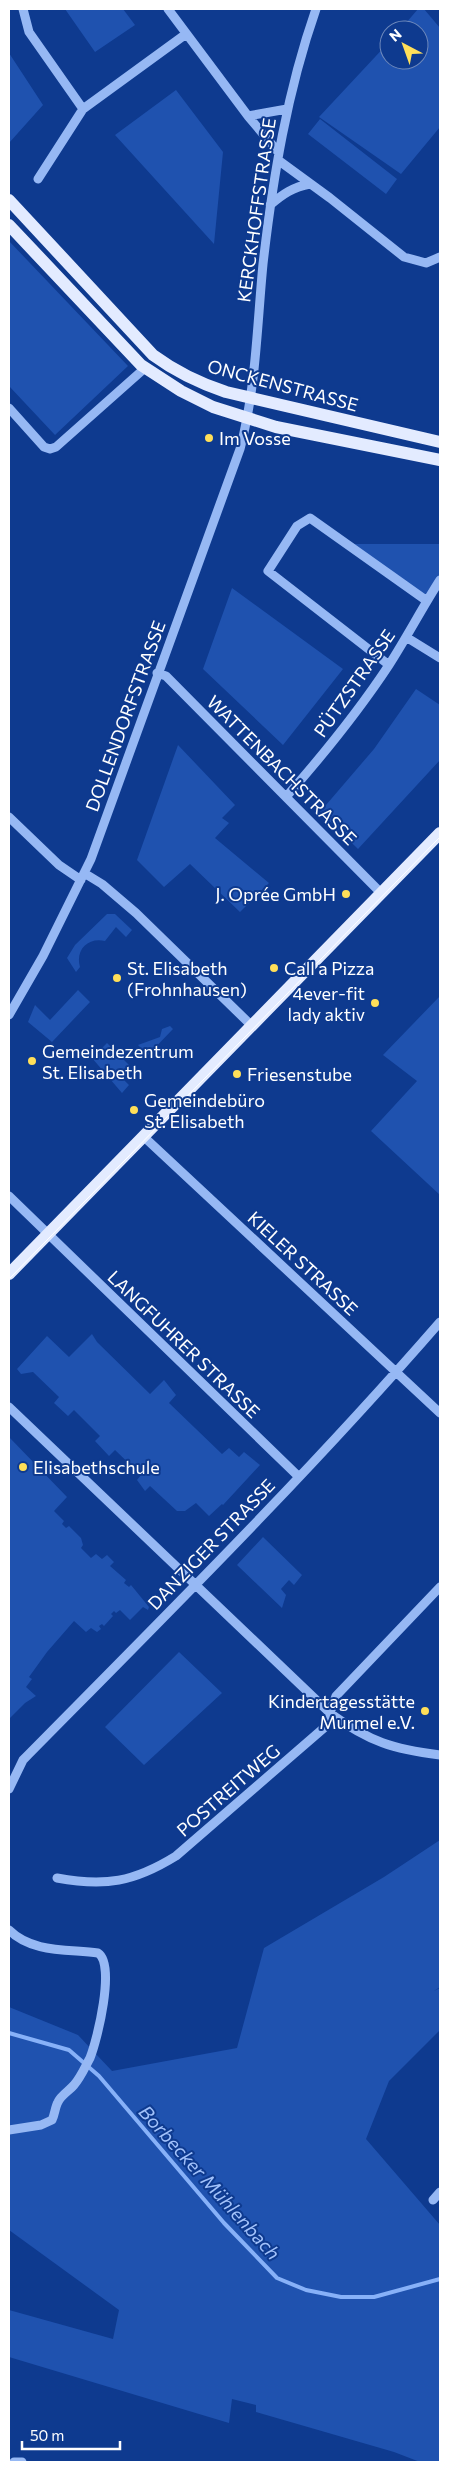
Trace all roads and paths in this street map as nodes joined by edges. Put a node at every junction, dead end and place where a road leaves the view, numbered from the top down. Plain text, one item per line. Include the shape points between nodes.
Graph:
1 (23, 9) edge
2 (168, 9) edge
3 (316, 9) edge
4 (186, 34) junction
5 (84, 109) junction
6 (287, 109) junction
7 (248, 116) junction
8 (278, 156) junction
9 (38, 180) dead end
10 (310, 184) junction
11 (9, 200) edge
12 (270, 206) junction
13 (9, 225) edge
14 (440, 257) edge
15 (145, 368) junction
16 (250, 398) junction
17 (9, 408) edge
18 (246, 418) junction
19 (440, 442) edge
20 (440, 460) edge
21 (440, 580) edge
22 (427, 601) junction
23 (406, 637) junction
24 (440, 658) edge
25 (389, 665) junction
26 (157, 672) junction
27 (286, 798) junction
28 (9, 817) edge
29 (440, 833) edge
30 (82, 877) junction
31 (381, 893) junction
32 (9, 1015) edge
33 (251, 1025) junction
34 (143, 1136) junction
35 (9, 1196) edge
36 (47, 1235) junction
37 (9, 1274) edge
38 (440, 1322) edge
39 (396, 1372) junction
40 (9, 1407) edge
41 (440, 1413) edge
42 (298, 1476) junction
43 (197, 1584) junction
44 (440, 1587) edge
45 (331, 1714) junction
46 (440, 1755) edge
47 (9, 1789) edge
48 (57, 1878) dead end
49 (9, 1930) edge
50 (9, 2130) edge
51 (440, 2192) edge
52 (432, 2200) dead end
53 (14, 2462) edge
54 (22, 2462) edge

1 - 5 street via 29,32
2 - 4 street
3 - 6 street, KERCKHOFFSTRASSE via 298,61
4 - 5 street
4 - 7 street
5 - 9 street
6 - 7 street
6 - 8 street, KERCKHOFFSTRASSE
7 - 8 street
8 - 10 street
8 - 12 street, KERCKHOFFSTRASSE
10 - 12 street via 284,193
10 - 14 street via 404,257 426,262
11 - 16 main road, ONCKENSTRASSE via 153,354 189,378
12 - 16 street, KERCKHOFFSTRASSE
13 - 15 main road, ONCKENSTRASSE
15 - 17 street via 50,449 44,447
15 - 18 main road, ONCKENSTRASSE via 197,400
16 - 18 street, KERCKHOFFSTRASSE
16 - 19 main road, ONCKENSTRASSE
18 - 20 main road, ONCKENSTRASSE
18 - 26 street, DOLLENDORFSTRASSE via 228,485
21 - 22 street, PÜTZSTRASSE
22 - 23 street, PÜTZSTRASSE
22 - 25 street via 310,518 297,526 268,571
23 - 24 street
23 - 25 street, PÜTZSTRASSE
25 - 27 street, PÜTZSTRASSE via 327,751
26 - 27 street, WATTENBACHSTRASSE via 166,676
26 - 30 street, DOLLENDORFSTRASSE
27 - 31 street, WATTENBACHSTRASSE
28 - 30 street via 59,865
29 - 31 main road
30 - 32 street, DOLLENDORFSTRASSE
30 - 33 street via 102,884 136,913
31 - 33 main road
33 - 34 main road
34 - 36 main road
34 - 39 street, KIELER STRASSE
35 - 36 street, LANGFUHRER STRASSE
36 - 37 main road
36 - 42 street, LANGFUHRER STRASSE
38 - 39 street, DANZIGER STRASSE
39 - 41 street, KIELER STRASSE
39 - 42 street, DANZIGER STRASSE
40 - 43 street
42 - 43 street, DANZIGER STRASSE
43 - 45 street
43 - 47 street, DANZIGER STRASSE via 23,1760
44 - 45 street, POSTREITWEG via 336,1696
45 - 46 street via 351,1729 377,1741 401,1750
45 - 48 street, POSTREITWEG via 325,1727 176,1856 151,1872 98,1883
49 - 50 street via 40,1946 98,1953 106,1966 105,1993 91,2055 83,2071 58,2102 52,2120
51 - 52 street
53 - 54 street

